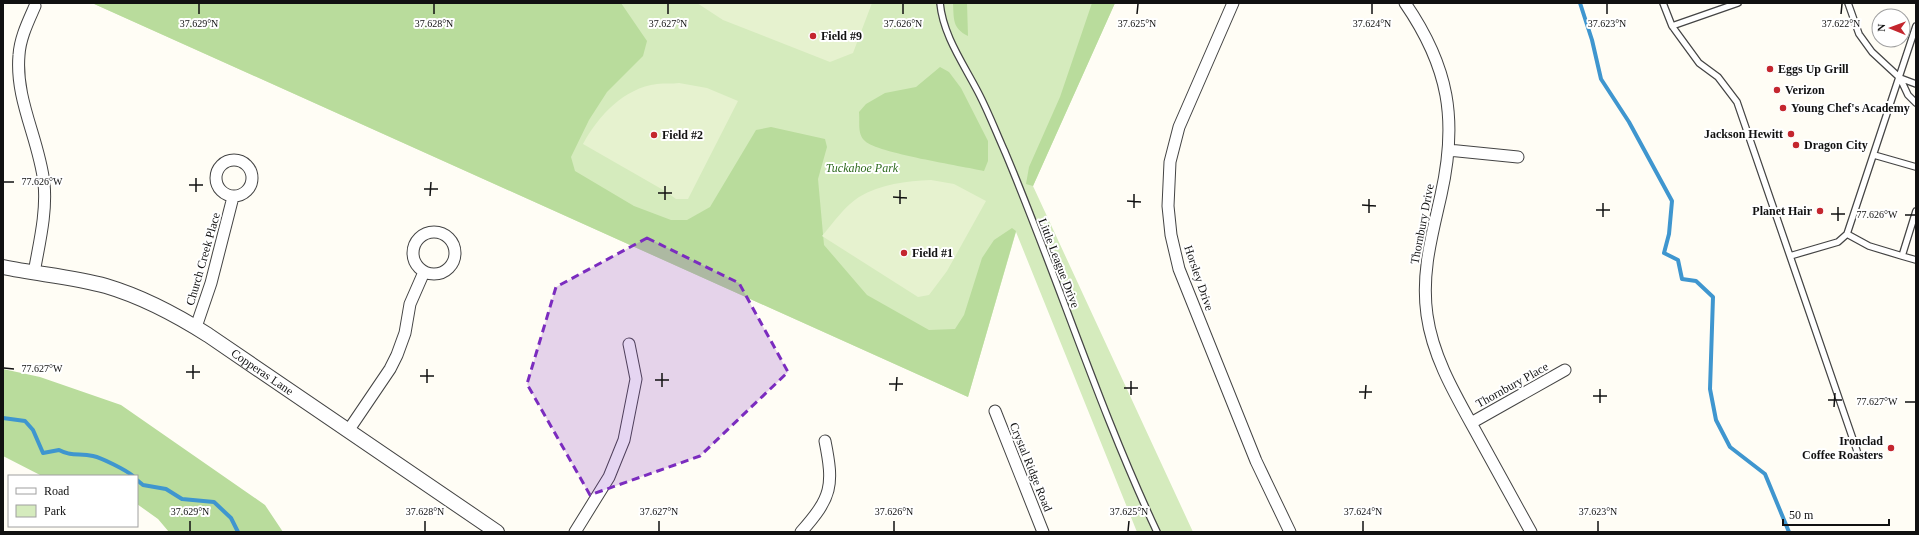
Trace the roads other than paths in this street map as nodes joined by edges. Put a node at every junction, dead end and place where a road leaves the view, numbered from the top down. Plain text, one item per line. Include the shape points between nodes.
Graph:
1 (940, 3) edge
2 (1233, 3) edge
3 (1405, 3) edge
4 (1663, 3) edge
5 (1738, 3) edge
6 (1848, 3) edge
7 (35, 6) dead end
8 (1672, 26) junction
9 (1916, 26) edge
10 (1900, 78) junction
11 (1916, 84) edge
12 (1916, 103) edge
13 (1448, 150) junction
14 (1874, 155) junction
15 (1518, 157) dead end
16 (1916, 167) edge
17 (233, 197) dead end
18 (1916, 211) edge
19 (1847, 234) junction
20 (1790, 256) junction
21 (1902, 256) junction
22 (1916, 260) edge
23 (3, 267) edge
24 (424, 272) dead end
25 (34, 273) junction
26 (196, 327) junction
27 (629, 344) dead end
28 (1565, 370) dead end
29 (995, 411) dead end
30 (1471, 423) junction
31 (348, 431) junction
32 (825, 441) dead end
33 (1857, 452) dead end
34 (497, 532) edge
35 (575, 532) edge
36 (801, 532) edge
37 (1043, 532) edge
38 (1157, 532) edge
39 (1290, 532) edge
40 (1532, 532) edge

1 - 38 lane, Little League Drive via 947,32 1005,152 1089,374
2 - 39 street, Horsley Drive via 1177,133 1170,162 1168,213 1180,269 1256,461
3 - 13 street, Thornbury Drive via 1432,48 1443,79 1450,132
4 - 8 lane
5 - 8 lane
6 - 10 lane via 1859,34 1872,52
7 - 25 street via 23,36 18,73 23,103 40,159 44,183 44,213
8 - 20 lane via 1699,63 1718,77 1737,102
9 - 10 lane
10 - 11 lane
10 - 12 lane via 1908,95
10 - 14 lane
13 - 15 street
13 - 30 street, Thornbury Drive via 1427,257 1427,315 1433,343 1444,373
14 - 16 lane
14 - 19 lane
17 - 26 street, Church Creek Place via 213,276
18 - 21 lane
19 - 20 lane via 1838,242
19 - 21 lane via 1869,246
20 - 33 lane
21 - 22 lane
23 - 25 street, Copperas Lane
24 - 31 street via 410,304 405,333 390,369
25 - 26 street, Copperas Lane via 104,286 139,297
26 - 31 street, Copperas Lane
27 - 35 street via 636,379 624,440 609,477
28 - 30 street, Thornbury Place
29 - 37 street, Crystal Ridge Road
30 - 40 street, Thornbury Drive
31 - 34 street, Copperas Lane
32 - 36 street via 831,470 830,483 825,500

